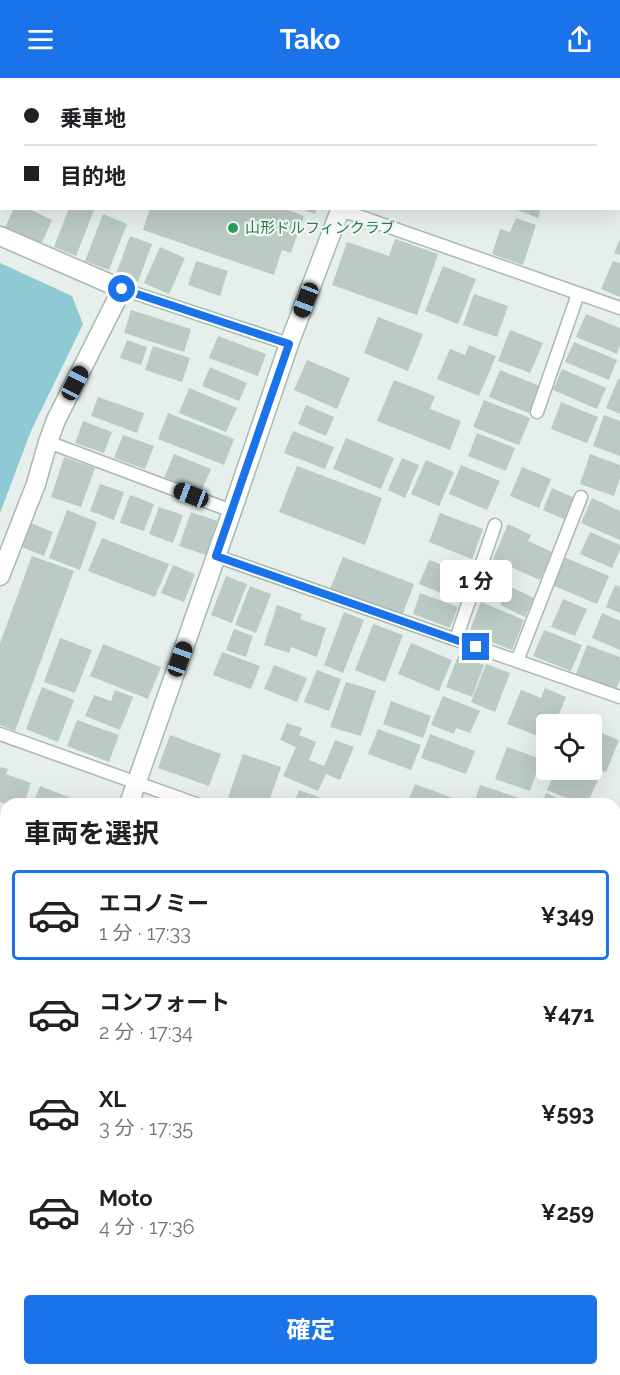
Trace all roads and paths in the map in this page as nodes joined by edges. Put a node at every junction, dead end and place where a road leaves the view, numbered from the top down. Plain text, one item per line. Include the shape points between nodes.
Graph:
1 (341, 210) edge
2 (344, 210) edge
3 (0, 236) edge
4 (122, 289) junction
5 (578, 294) junction
6 (620, 308) edge
7 (289, 344) junction
8 (537, 412) dead end
9 (48, 442) junction
10 (581, 496) dead end
11 (232, 511) junction
12 (495, 525) dead end
13 (216, 556) junction
14 (0, 576) edge
15 (456, 639) junction
16 (517, 661) junction
17 (620, 698) edge
18 (0, 734) edge
19 (136, 782) junction
20 (131, 798) edge
21 (180, 798) edge

1 - 7 street
2 - 5 lane
3 - 4 street
4 - 7 lane
4 - 9 street
5 - 6 lane
5 - 8 lane
7 - 11 street
9 - 11 lane
9 - 14 street
10 - 16 lane
11 - 13 street
12 - 15 lane
13 - 15 lane
13 - 19 street
15 - 16 lane
16 - 17 lane
18 - 19 lane
19 - 20 street
19 - 21 lane

